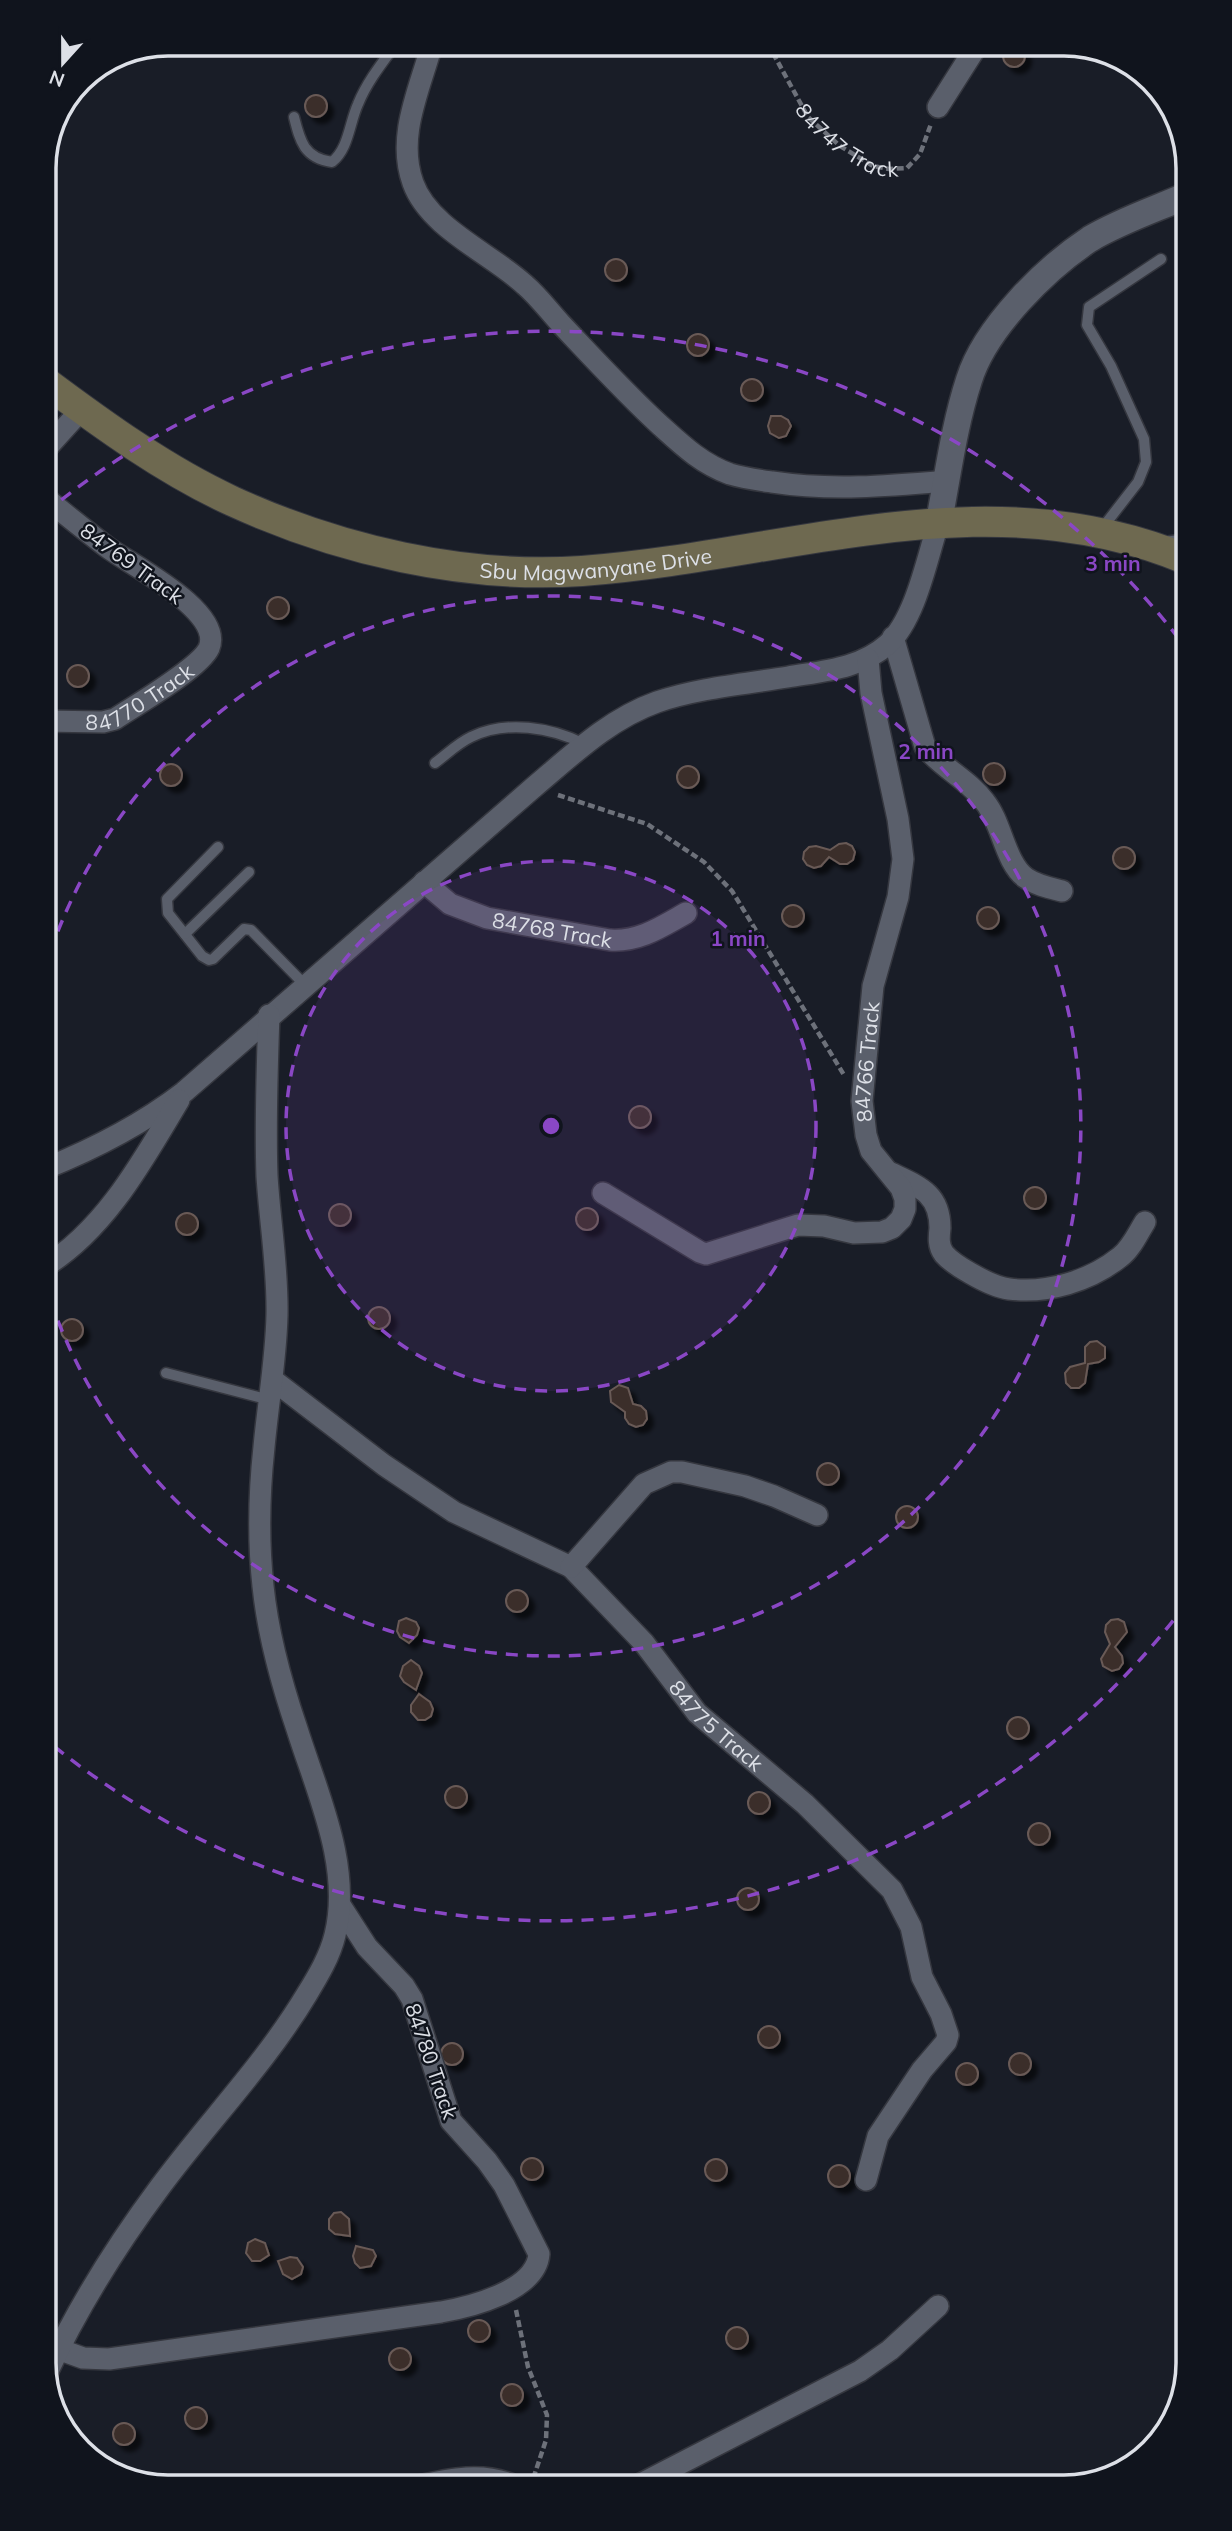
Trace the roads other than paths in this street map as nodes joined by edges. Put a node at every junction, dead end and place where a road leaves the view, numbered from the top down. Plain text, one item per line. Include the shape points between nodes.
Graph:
1 (387, 56) edge
2 (428, 56) edge
3 (970, 56) edge
4 (938, 107) road end
5 (294, 117) dead end
6 (1176, 200) edge
7 (1161, 259) dead end
8 (56, 390) edge
9 (82, 409) junction
10 (56, 438) edge
11 (946, 481) junction
12 (56, 507) edge
13 (939, 522) junction
14 (1098, 534) junction
15 (1176, 541) edge
16 (1144, 545) junction
17 (1176, 556) edge
18 (211, 636) joint
19 (893, 637) junction
20 (868, 659) junction
21 (56, 721) edge
22 (584, 744) junction
23 (435, 763) dead end
24 (218, 847) dead end
25 (249, 872) dead end
26 (424, 882) junction
27 (1062, 891) dead end
28 (686, 913) dead end
29 (185, 934) junction
30 (305, 985) junction
31 (269, 1015) junction
32 (184, 1092) junction
33 (56, 1164) edge
34 (884, 1169) junction
35 (603, 1193) dead end
36 (1145, 1222) dead end
37 (56, 1258) edge
38 (166, 1373) dead end
39 (271, 1390) junction
40 (817, 1515) dead end
41 (572, 1567) junction
42 (340, 1905) junction
43 (866, 2180) dead end
44 (938, 2306) dead end
45 (58, 2349) junction
46 (56, 2353) edge
47 (658, 2475) edge

1 - 5 lane via 358,103 341,155 332,162 317,160 305,148
2 - 11 street via 409,122 406,153 413,185 430,210 455,233 527,286 636,404 689,452 733,475 811,488
3 - 4 street
6 - 11 street via 1092,238 1024,295 991,336 970,377
7 - 14 lane via 1088,307 1087,325 1144,439 1146,461 1138,482
8 - 9 main road, Sbu Magwanyane Drive
9 - 10 street
9 - 13 main road, Sbu Magwanyane Drive via 155,459 293,527 380,552 490,571 580,571 652,564
11 - 13 street
12 - 18 street, 84769 Track via 188,604 208,625
13 - 14 main road, Sbu Magwanyane Drive via 1007,521
13 - 19 street via 914,600
14 - 16 main road, Sbu Magwanyane Drive
15 - 16 lane
16 - 17 main road, Sbu Magwanyane Drive
18 - 21 street, 84770 Track via 202,657 115,719
19 - 20 street
19 - 27 street via 925,747 986,802 1018,870 1033,882
20 - 22 street via 658,702 622,718
20 - 34 street, 84766 Track via 903,859 898,897 873,986 862,1101 871,1151
22 - 23 lane via 553,731 500,729 461,742
22 - 26 street
24 - 29 lane via 167,899 168,913
25 - 29 lane
26 - 28 street, 84768 Track via 450,904 487,918 610,940 643,936
26 - 30 street
29 - 30 lane via 209,960 244,929 251,930
30 - 31 street
31 - 32 street
31 - 39 street via 267,1181 278,1283
32 - 33 street via 110,1140
32 - 37 street via 131,1178 77,1244
34 - 35 street, 84766 Track via 905,1199 901,1219 892,1228 869,1234 798,1225 712,1253 700,1252
34 - 36 street via 932,1197 945,1255 987,1283 1008,1289 1047,1289 1090,1276 1123,1256
38 - 39 lane
39 - 41 street, 84775 Track via 454,1512
39 - 42 street via 260,1495 263,1588 271,1646 337,1860
40 - 41 street via 745,1486 671,1472 639,1489
41 - 43 street, 84775 Track via 644,1643 697,1713 841,1838 892,1890 903,1908 922,1977 948,2035 878,2136
42 - 45 street via 327,1958 296,2011 161,2185 79,2308
42 - 45 street, 84780 Track via 368,1947 404,1986 446,2112 504,2185 536,2249 539,2258 534,2270 488,2301 467,2307 109,2359 83,2358
44 - 47 street via 860,2371
45 - 46 street

